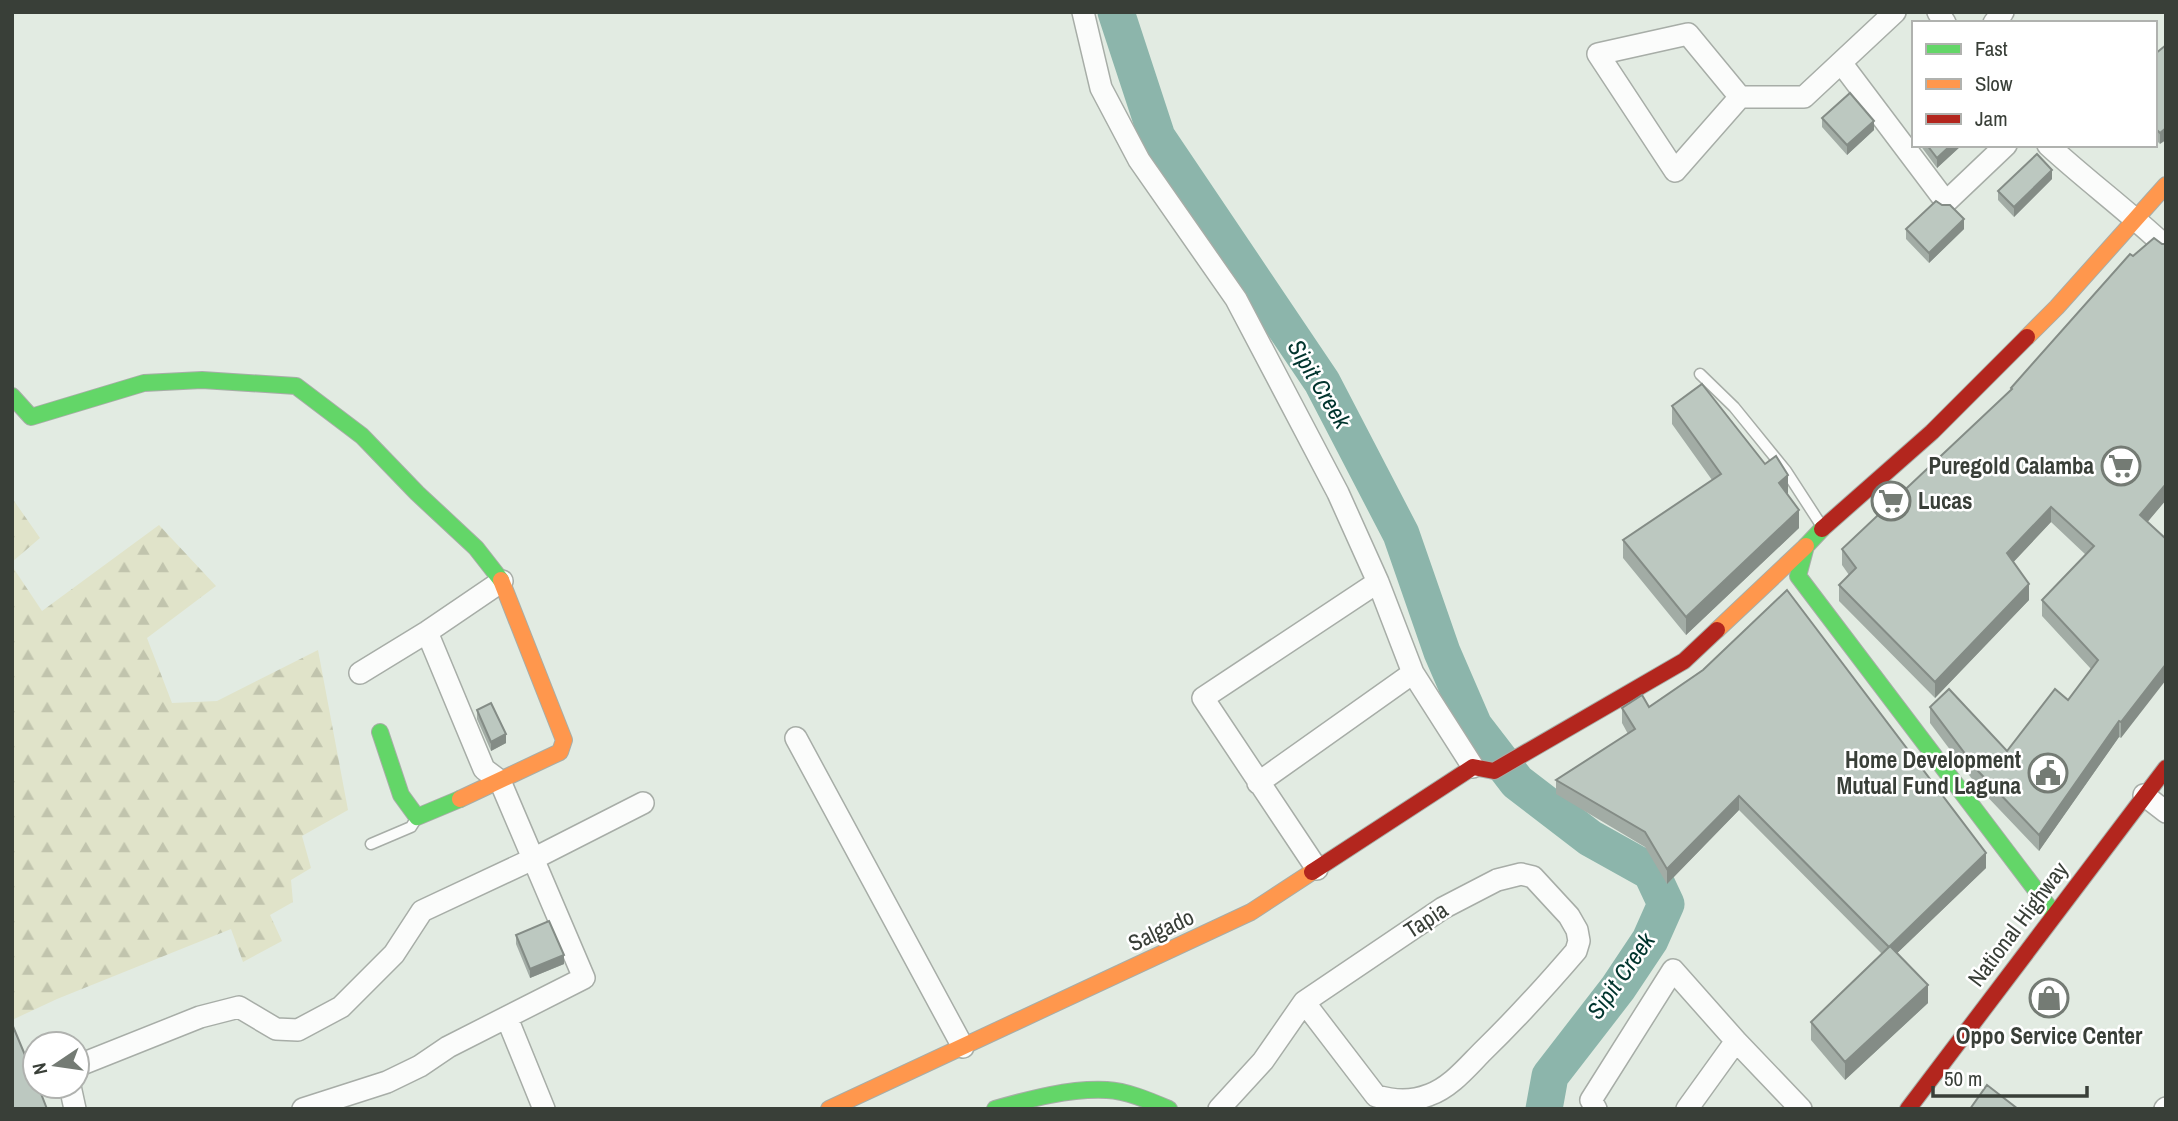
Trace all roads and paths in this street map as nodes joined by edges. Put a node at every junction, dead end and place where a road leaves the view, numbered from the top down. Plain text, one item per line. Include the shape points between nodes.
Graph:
1 (1083, 12) edge
2 (1895, 12) edge
3 (1842, 64) junction
4 (1740, 97) junction
5 (2004, 147) edge
6 (2050, 147) edge
7 (2166, 185) edge
8 (2135, 217) junction
9 (2166, 247) edge
10 (1700, 374) dead end
11 (12, 397) edge
12 (1823, 528) junction
13 (1806, 547) junction
14 (502, 581) junction
15 (1378, 582) junction
16 (427, 632) junction
17 (360, 673) dead end
18 (1413, 673) junction
19 (380, 732) dead end
20 (796, 738) dead end
21 (2166, 768) edge
22 (1484, 769) junction
23 (500, 781) junction
24 (1258, 783) junction
25 (2144, 795) junction
26 (643, 803) dead end
27 (2166, 812) edge
28 (417, 817) junction
29 (371, 844) dead end
30 (533, 859) junction
31 (1317, 869) junction
32 (2054, 914) junction
33 (1304, 1002) junction
34 (507, 1018) junction
35 (1736, 1041) junction
36 (963, 1047) junction
37 (91, 1060) edge
38 (1109, 1099) edge
39 (303, 1109) edge
40 (544, 1109) edge
41 (829, 1109) edge
42 (995, 1109) edge
43 (1169, 1109) edge
44 (1219, 1109) edge
45 (1595, 1109) edge
46 (1687, 1109) edge
47 (1801, 1109) edge
48 (1908, 1109) edge

1 - 15 street via 1101,88 1139,160 1236,299 1338,493
2 - 3 street
3 - 4 street via 1804,97
3 - 5 street via 1946,202
4 - 4 street via 1688,34 1598,54 1675,171
6 - 8 street
7 - 8 street, Salgado
8 - 9 street
8 - 12 street, Salgado via 2057,307 1932,432
10 - 12 lane via 1734,407 1786,471
11 - 14 street via 31,417 144,383 202,380 296,386 362,436 476,548
12 - 13 street, Salgado
13 - 22 street, Salgado via 1684,661 1520,756
13 - 32 street via 1798,576
14 - 16 street
14 - 23 street via 564,740 560,752
15 - 18 street
15 - 24 street via 1203,698
16 - 17 street
16 - 23 street via 484,769
18 - 22 street
18 - 24 street
19 - 28 street via 401,795
20 - 36 street
21 - 25 street, National Highway
22 - 31 street, Salgado
23 - 28 street
23 - 30 street
24 - 31 street
25 - 27 street
25 - 32 street, National Highway
26 - 30 street
28 - 29 lane via 411,827
30 - 34 street via 584,978
30 - 37 street via 422,911 394,954 341,1007 298,1030 276,1029 239,1007 200,1017
31 - 36 street, Salgado via 1251,912
32 - 48 street, National Highway
33 - 33 street, Tapia via 1443,908 1497,880 1521,874 1533,877 1577,930 1576,951 1527,1007 1451,1083 1410,1101 1376,1097
33 - 44 street, Tapia via 1263,1061
34 - 39 street via 387,1082
34 - 40 street
35 - 45 street via 1673,970 1591,1100
35 - 46 street
35 - 47 street
36 - 41 street, Salgado
38 - 42 street via 1039,1096
38 - 43 street via 1150,1101

